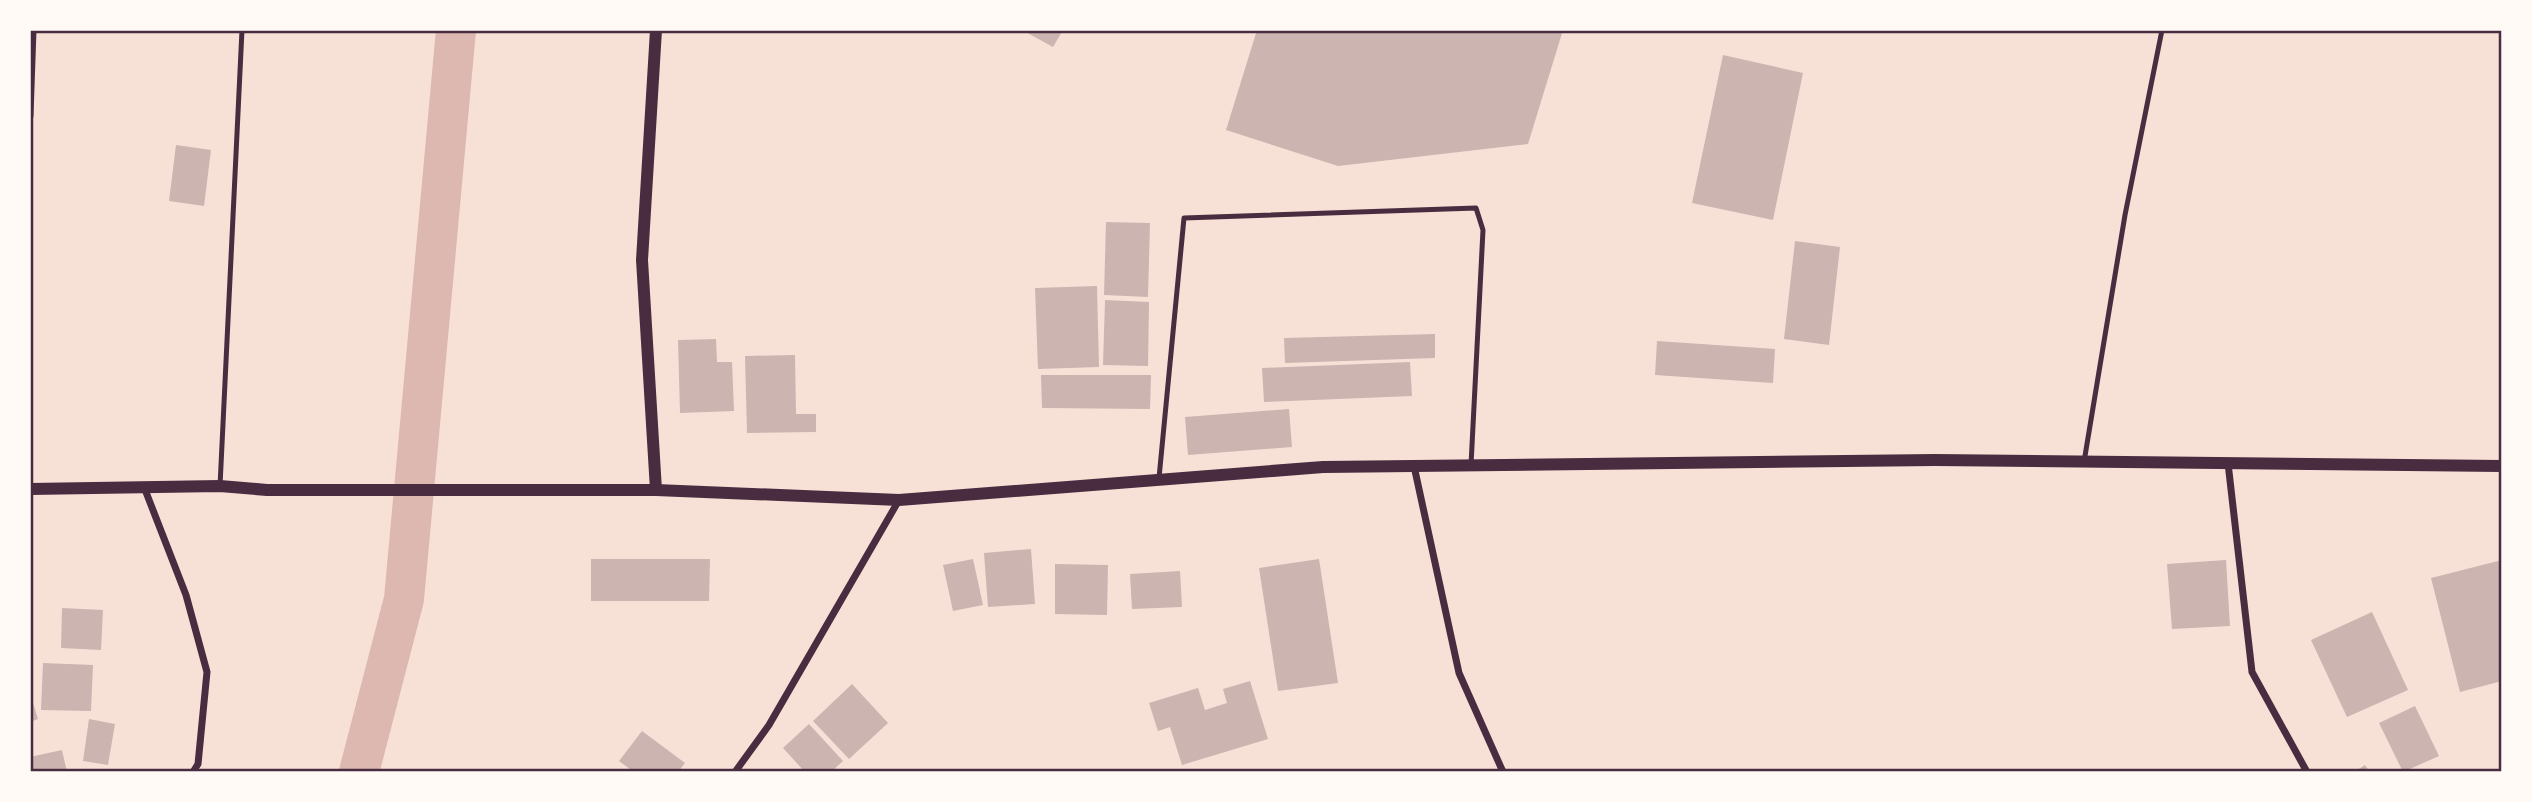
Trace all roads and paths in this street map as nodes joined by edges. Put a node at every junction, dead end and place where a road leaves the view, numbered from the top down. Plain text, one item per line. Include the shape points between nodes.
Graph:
1 (33, 30) edge
2 (242, 30) edge
3 (656, 30) edge
4 (2162, 30) edge
5 (30, 116) edge
6 (2084, 462) junction
7 (2228, 463) junction
8 (1471, 465) junction
9 (1415, 466) junction
10 (2502, 466) edge
11 (1159, 480) junction
12 (220, 486) junction
13 (144, 487) junction
14 (30, 489) edge
15 (656, 490) junction
16 (899, 500) junction
17 (193, 772) edge
18 (735, 772) edge
19 (1503, 772) edge
20 (2307, 772) edge

1 - 5 street
2 - 12 lane
3 - 15 street via 642,260
4 - 6 lane via 2125,215
6 - 7 street
6 - 8 street
7 - 10 street
7 - 20 street via 2252,672
8 - 9 street
8 - 11 lane via 1483,230 1476,208 1184,218
9 - 11 street via 1323,467
9 - 19 street via 1459,673
11 - 16 street
12 - 13 street
12 - 15 street via 267,490
13 - 14 street
13 - 17 street via 186,595 207,672 198,764
15 - 16 street
16 - 18 street via 769,725

